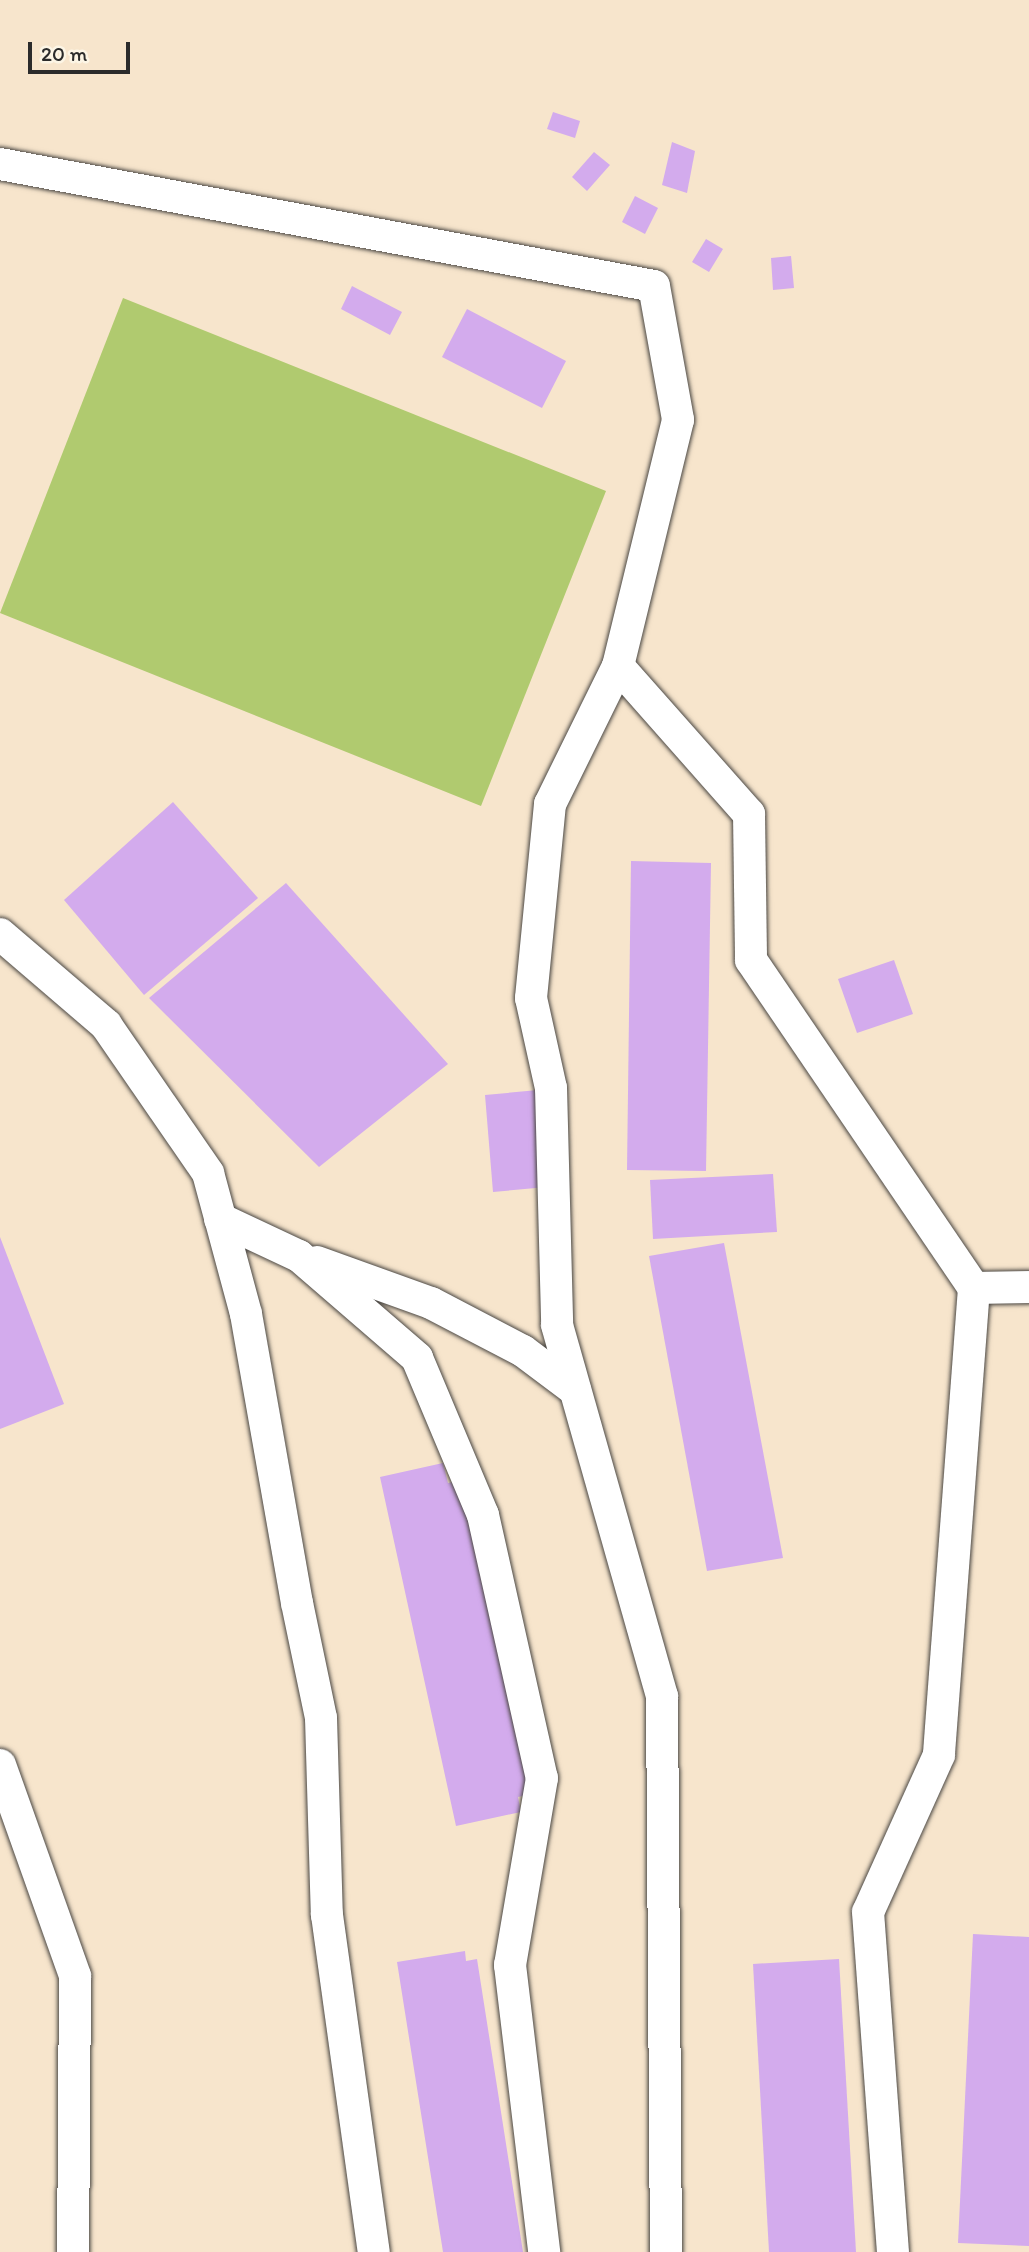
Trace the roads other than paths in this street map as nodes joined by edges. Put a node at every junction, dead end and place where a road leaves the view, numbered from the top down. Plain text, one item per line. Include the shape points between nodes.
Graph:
1 (0, 164) edge
2 (618, 666) junction
3 (0, 934) edge
4 (220, 1219) junction
5 (299, 1256) junction
6 (974, 1287) junction
7 (1029, 1287) edge
8 (576, 1390) junction
9 (0, 1765) edge
10 (73, 2252) edge
11 (374, 2252) edge
12 (544, 2252) edge
13 (666, 2252) edge
14 (893, 2252) edge

1 - 2 street via 654,286 678,420
2 - 6 street via 749,814 751,960
2 - 8 street via 550,804 531,998 551,1088 557,1325
3 - 4 street via 106,1025 208,1173
4 - 5 street
4 - 11 street via 246,1314 321,1718 327,1915
5 - 8 street via 431,1303 523,1351
5 - 12 street via 417,1358 483,1515 542,1778 510,1965
6 - 7 street
6 - 14 street via 939,1755 868,1912
8 - 13 street via 662,1696
9 - 10 street via 75,1976

